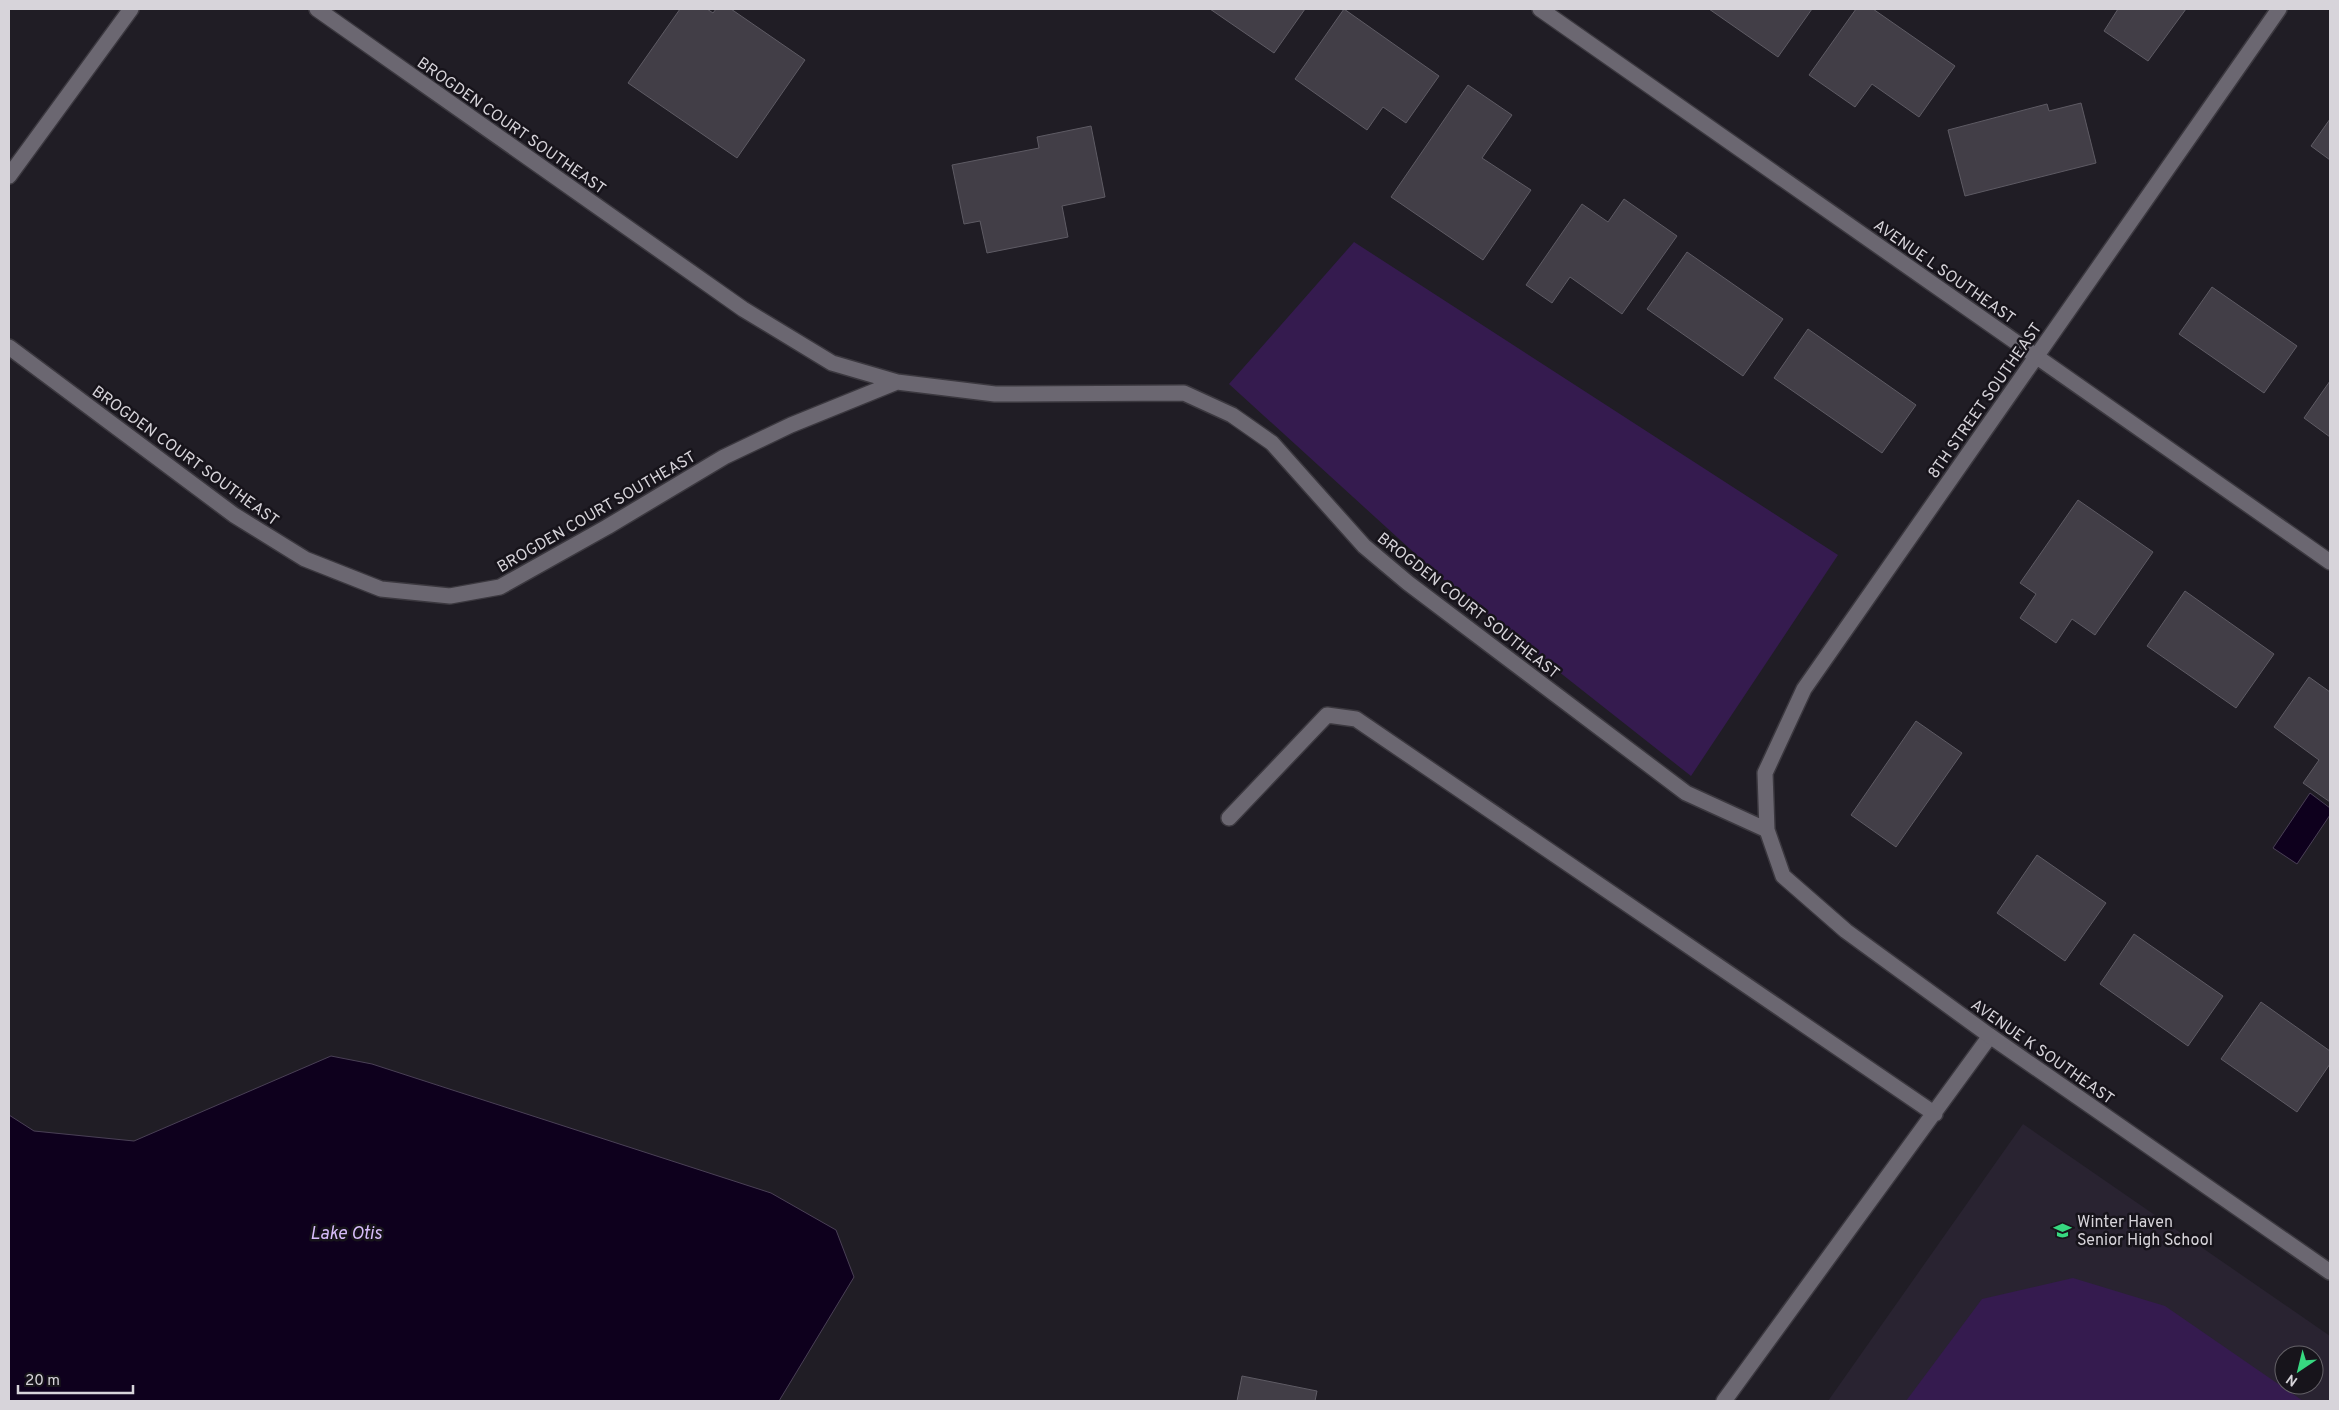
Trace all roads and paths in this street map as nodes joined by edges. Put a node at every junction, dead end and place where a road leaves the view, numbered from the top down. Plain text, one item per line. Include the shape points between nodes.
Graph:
1 (131, 9) edge
2 (317, 9) edge
3 (1540, 9) edge
4 (2279, 9) edge
5 (9, 176) edge
6 (9, 347) edge
7 (2036, 356) junction
8 (897, 382) junction
9 (2330, 562) edge
10 (1229, 818) dead end
11 (1767, 830) junction
12 (1990, 1036) junction
13 (1935, 1114) junction
14 (2330, 1272) edge
15 (1724, 1401) edge

1 - 5 street
2 - 8 street, BROGDEN COURT SOUTHEAST via 743,309 832,363
3 - 7 street, AVENUE L SOUTHEAST
4 - 7 street, 8TH STREET SOUTHEAST
6 - 8 street, BROGDEN COURT SOUTHEAST via 234,515 305,559 381,589 450,596 500,587 724,457 791,425
7 - 9 street, AVENUE L SOUTHEAST
7 - 11 street, 8TH STREET SOUTHEAST via 1804,689 1764,772
8 - 11 street, BROGDEN COURT SOUTHEAST via 995,394 1184,393 1232,415 1272,443 1357,539 1408,583 1686,793
10 - 13 street via 1327,715 1356,719
11 - 12 street, AVENUE K SOUTHEAST via 1782,876 1846,931
12 - 13 street
12 - 14 street, AVENUE K SOUTHEAST
13 - 15 street

